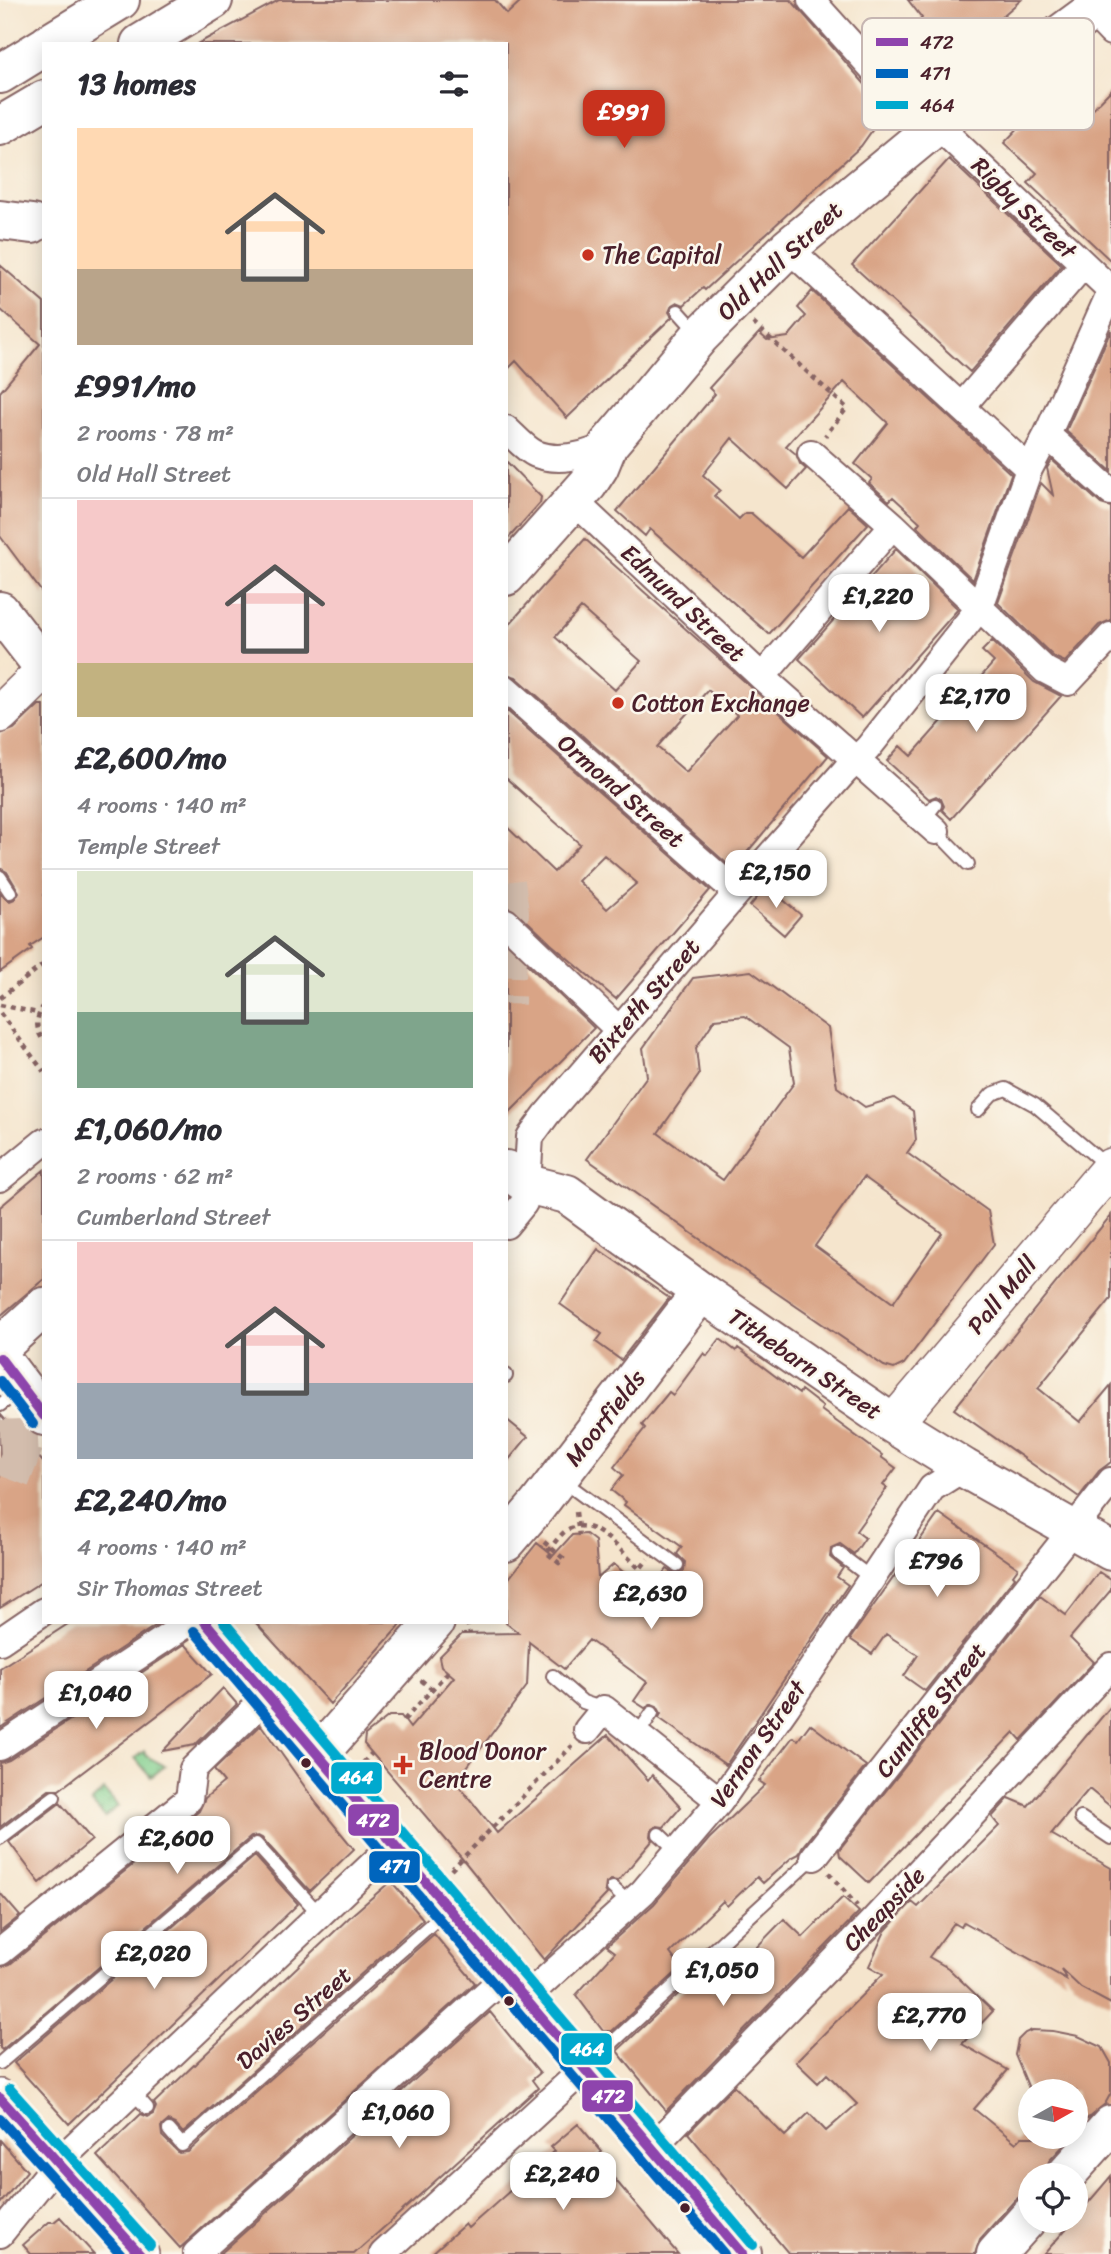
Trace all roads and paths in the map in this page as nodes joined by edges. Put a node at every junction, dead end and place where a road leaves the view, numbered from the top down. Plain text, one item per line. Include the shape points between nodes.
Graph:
1 (120, 0) edge
2 (213, 0) edge
3 (811, 0) edge
4 (51, 42) edge
5 (143, 42) edge
6 (42, 48) edge
7 (862, 56) edge
8 (0, 74) edge
9 (42, 101) edge
10 (0, 126) edge
11 (931, 130) edge
12 (942, 130) edge
13 (788, 248) junction
14 (1083, 265) junction
15 (1111, 291) edge
16 (732, 304) junction
17 (962, 407) junction
18 (508, 431) edge
19 (1047, 435) junction
20 (608, 445) junction
21 (811, 453) joint
22 (1029, 469) junction
23 (1111, 492) edge
24 (574, 501) junction
25 (893, 525) junction
26 (508, 574) edge
27 (980, 607) junction
28 (0, 611) edge
29 (1111, 636) edge
30 (42, 667) edge
31 (42, 672) edge
32 (762, 677) junction
33 (508, 691) edge
34 (0, 714) edge
35 (855, 760) junction
36 (932, 818) joint
37 (968, 864) dead end
38 (0, 877) edge
39 (10, 892) dead end
40 (737, 893) junction
41 (508, 924) edge
42 (42, 966) edge
43 (0, 998) edge
44 (0, 1004) edge
45 (42, 1008) edge
46 (0, 1013) edge
47 (38, 1013) junction
48 (619, 1030) junction
49 (42, 1039) edge
50 (42, 1069) edge
51 (978, 1110) dead end
52 (42, 1144) edge
53 (1110, 1168) edge
54 (517, 1177) edge
55 (0, 1178) edge
56 (508, 1223) edge
57 (701, 1292) junction
58 (42, 1309) edge
59 (0, 1348) edge
60 (0, 1358) edge
61 (22, 1403) edge
62 (893, 1424) junction
63 (964, 1468) junction
64 (559, 1477) junction
65 (1111, 1482) edge
66 (1072, 1529) junction
67 (508, 1540) edge
68 (548, 1550) dead end
69 (1111, 1551) edge
70 (838, 1553) dead end
71 (649, 1559) dead end
72 (677, 1565) dead end
73 (871, 1578) junction
74 (42, 1612) edge
75 (187, 1624) edge
76 (207, 1624) edge
77 (452, 1628) edge
78 (0, 1641) edge
79 (1111, 1666) edge
80 (448, 1672) dead end
81 (553, 1676) dead end
82 (268, 1696) junction
83 (604, 1709) junction
84 (652, 1713) dead end
85 (404, 1720) dead end
86 (587, 1730) joint
87 (637, 1735) junction
88 (0, 1747) edge
89 (318, 1755) junction
90 (54, 1797) dead end
91 (720, 1801) junction
92 (1081, 1818) dead end
93 (0, 1838) edge
94 (1111, 1838) edge
95 (394, 1844) junction
96 (814, 1857) junction
97 (440, 1899) junction
98 (320, 1915) junction
99 (871, 1923) junction
100 (0, 1952) edge
101 (515, 1987) junction
102 (0, 2063) edge
103 (585, 2068) junction
104 (0, 2098) edge
105 (1111, 2125) edge
106 (169, 2130) dead end
107 (652, 2148) junction
108 (58, 2162) junction
109 (1077, 2163) edge
110 (1018, 2229) edge
111 (0, 2234) edge
112 (140, 2254) edge
113 (196, 2254) edge
114 (383, 2254) edge
115 (742, 2254) edge
116 (996, 2254) edge

1 - 4 main road
2 - 5 main road
3 - 7 street, Rigby Street
6 - 8 main road
9 - 10 main road
11 - 13 main road, Old Hall Street
12 - 14 street, Rigby Street
13 - 16 main road, Old Hall Street
13 - 17 street
14 - 15 street, Rigby Street
14 - 17 street
15 - 19 street, Bixteth Street
16 - 20 main road, Old Hall Street via 689,323
16 - 21 path via 847,408
17 - 22 street
18 - 20 street via 535,454 587,454
19 - 22 street, Bixteth Street
19 - 23 street
20 - 24 main road, Old Hall Street via 599,467
21 - 25 street
22 - 27 street, Bixteth Street
24 - 26 main road, Old Hall Street
24 - 32 street, Edmund Street
25 - 27 street
25 - 32 street
27 - 29 street via 1043,673 1068,682
27 - 35 street, Bixteth Street
28 - 30 main road
31 - 34 main road
32 - 35 street, Edmund Street
33 - 40 street, Ormond Street
35 - 36 street, Edmund Street
35 - 40 street, Bixteth Street
36 - 37 lane
38 - 39 lane
40 - 48 street, Bixteth Street
41 - 48 street
42 - 43 path
44 - 47 path
45 - 47 path
46 - 50 path
47 - 49 path via 36,1023
48 - 54 street, Bixteth Street via 530,1137
51 - 53 lane via 992,1094 1006,1089 1035,1105
52 - 55 street
53 - 62 main road, Pall Mall
54 - 56 street, Bixteth Street via 524,1203
54 - 57 main road, Tithebarn Street via 567,1194
57 - 62 main road, Tithebarn Street
57 - 64 main road, Moorfields
58 - 59 main road
60 - 61 main road
62 - 63 main road, Tithebarn Street
63 - 66 main road, Tithebarn Street
63 - 73 street, Vernon Street via 932,1488
64 - 67 main road, Moorfields
64 - 72 lane
65 - 66 street, Cunliffe Street
66 - 69 main road, Tithebarn Street
66 - 96 street, Cunliffe Street
68 - 71 path, bridge via 571,1528 587,1526 640,1569
70 - 73 lane
73 - 91 street, Vernon Street
74 - 78 street
75 - 88 street
76 - 82 main road
77 - 89 main road
79 - 99 street, Cheapside
80 - 85 path
81 - 83 lane via 583,1702
82 - 89 main road
82 - 100 street via 193,1769 189,1799
83 - 86 street
83 - 87 street
84 - 87 lane
86 - 97 path
87 - 91 street
89 - 95 main road
90 - 93 lane
91 - 101 street, Vernon Street via 668,1842 643,1892 621,1896
92 - 94 lane
95 - 97 main road
95 - 98 street
96 - 99 path
96 - 103 lane
97 - 101 main road
97 - 106 lane, Davies Street via 182,2145
98 - 102 lane via 256,1844
98 - 108 street via 140,2100
99 - 107 street, Cheapside
101 - 103 main road
101 - 113 street, Vernon Street
103 - 107 main road
103 - 114 street
104 - 108 main road
105 - 109 main road
107 - 115 main road
108 - 111 street
108 - 112 main road
110 - 116 main road

